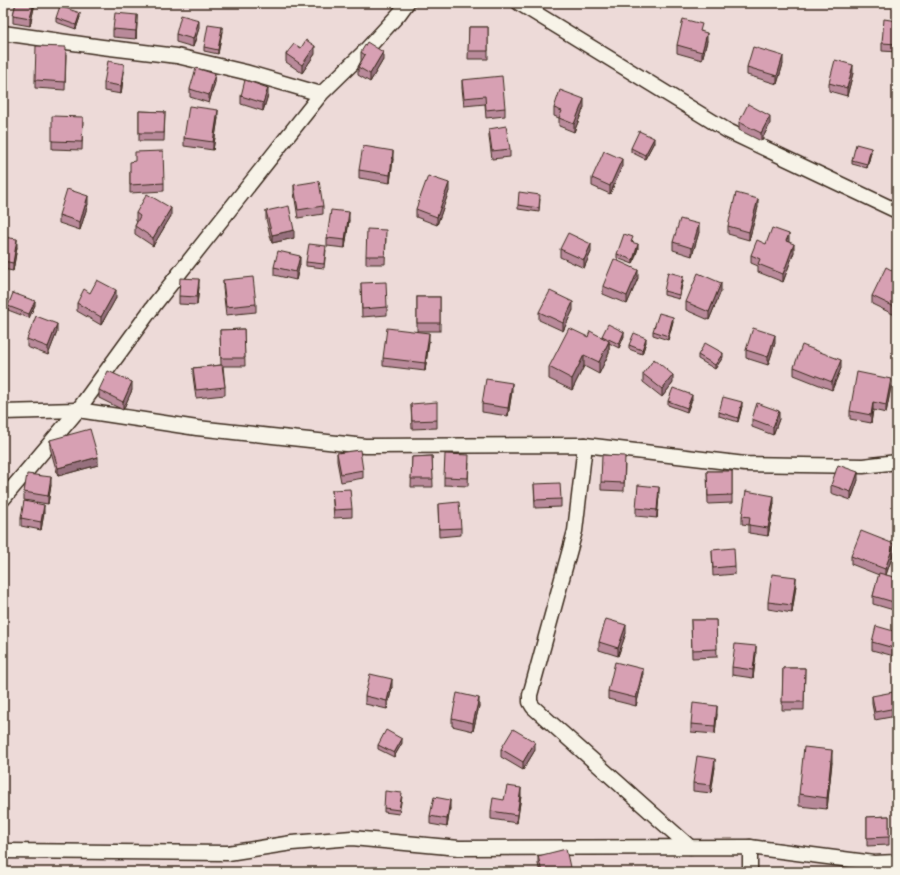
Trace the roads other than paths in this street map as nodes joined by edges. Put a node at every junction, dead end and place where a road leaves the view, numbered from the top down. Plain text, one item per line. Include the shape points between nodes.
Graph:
1 (407, 3) edge
2 (519, 3) edge
3 (3, 32) edge
4 (321, 94) junction
5 (897, 211) edge
6 (78, 410) junction
7 (3, 412) edge
8 (585, 445) junction
9 (897, 462) edge
10 (3, 499) edge
11 (690, 847) junction
12 (750, 847) junction
13 (3, 851) edge
14 (897, 862) edge
15 (750, 872) edge

1 - 4 street
2 - 5 street via 728,131
3 - 4 street via 102,48 177,56
4 - 6 street via 155,304
6 - 7 street
6 - 8 street via 197,428 365,446
6 - 10 street
8 - 9 street via 745,464 863,466
8 - 11 street via 575,531 530,702
11 - 12 street
11 - 13 street via 459,848 352,838 292,843 228,853
12 - 14 street via 874,863
12 - 15 street

